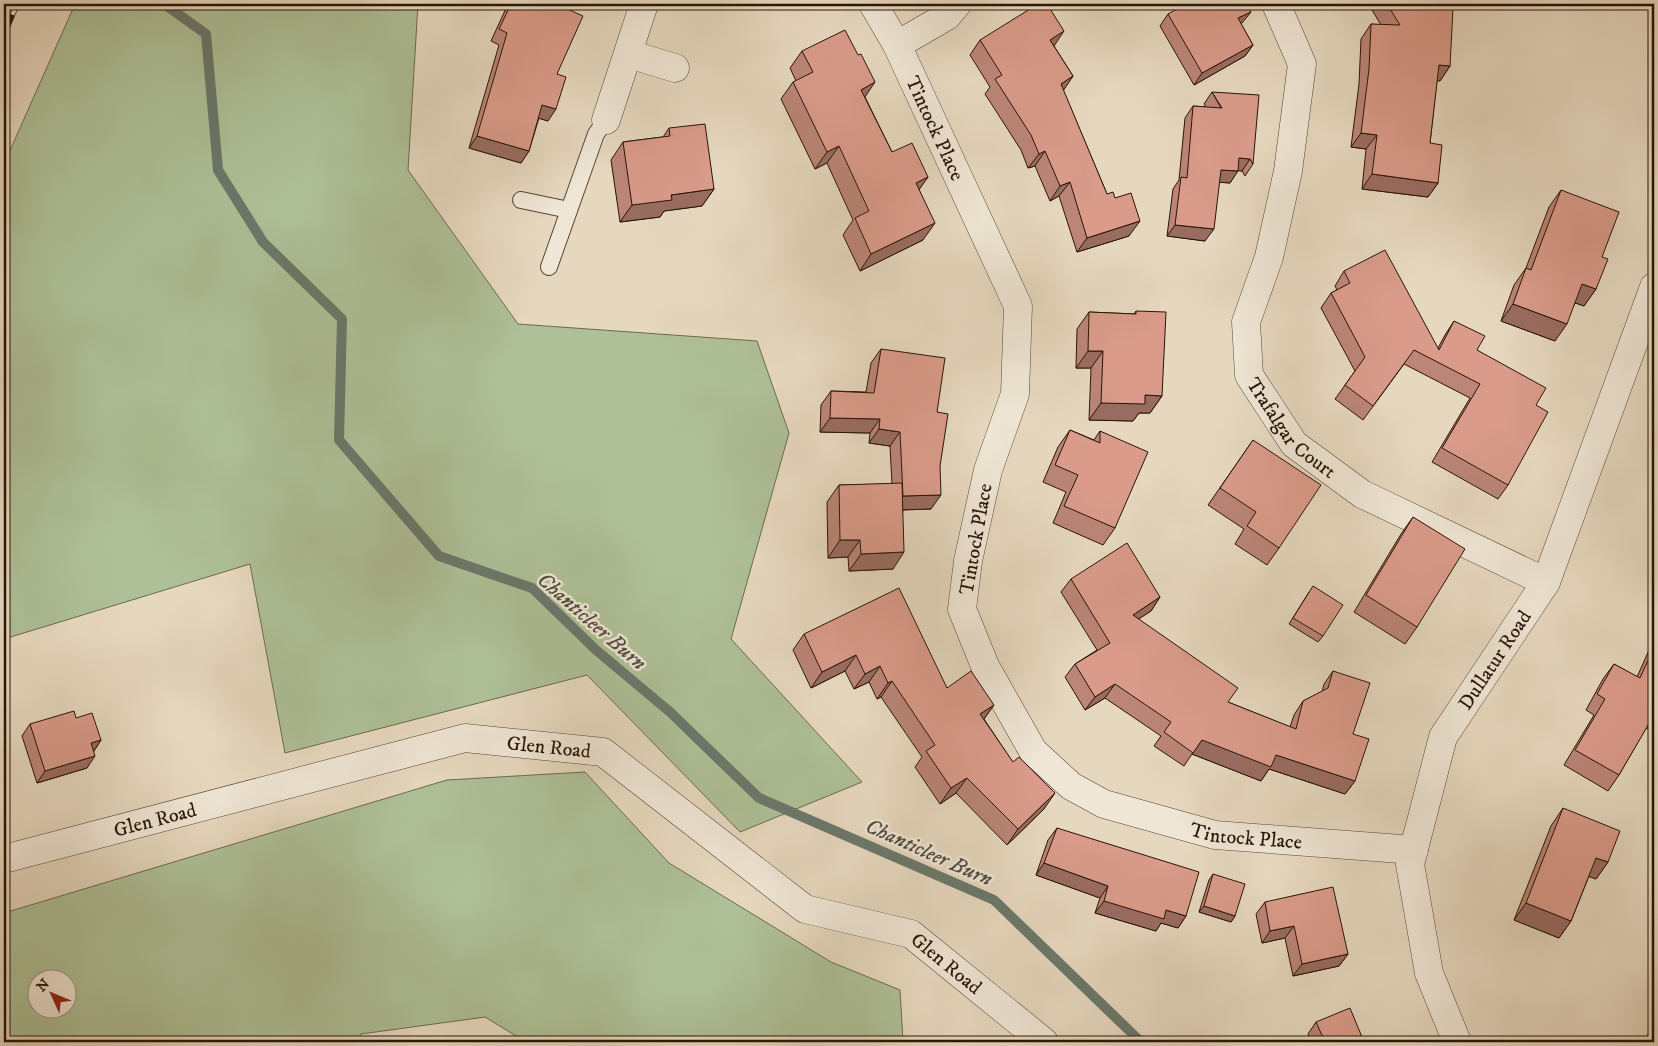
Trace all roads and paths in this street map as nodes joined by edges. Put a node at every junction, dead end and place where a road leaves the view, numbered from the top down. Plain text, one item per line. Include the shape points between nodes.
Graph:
1 (644, 4) edge
2 (873, 4) edge
3 (957, 4) edge
4 (1276, 4) edge
5 (896, 46) junction
6 (629, 54) junction
7 (675, 68) dead end
8 (606, 120) joint
9 (521, 200) dead end
10 (569, 210) junction
11 (549, 267) dead end
12 (1654, 286) edge
13 (1546, 582) junction
14 (1414, 850) junction
15 (4, 859) edge
16 (1044, 1042) edge
17 (1457, 1042) edge

1 - 6 street
2 - 5 street, Tintock Place
3 - 5 street via 947,16
4 - 13 street, Trafalgar Court via 1302,64 1288,171 1269,257 1246,322 1249,375 1294,444 1362,494
5 - 14 street, Tintock Place via 1018,306 1015,394 988,470 968,561 962,608 985,666 1033,750 1071,786 1104,804 1215,836
6 - 7 street
6 - 8 street
8 - 10 lane via 596,134
9 - 10 lane
10 - 11 lane
12 - 13 street, Dullatur Road
13 - 14 street, Dullatur Road via 1443,737
14 - 17 street, Dullatur Road via 1410,864 1428,973
15 - 16 street, Glen Road via 465,738 603,752 805,909 911,934

